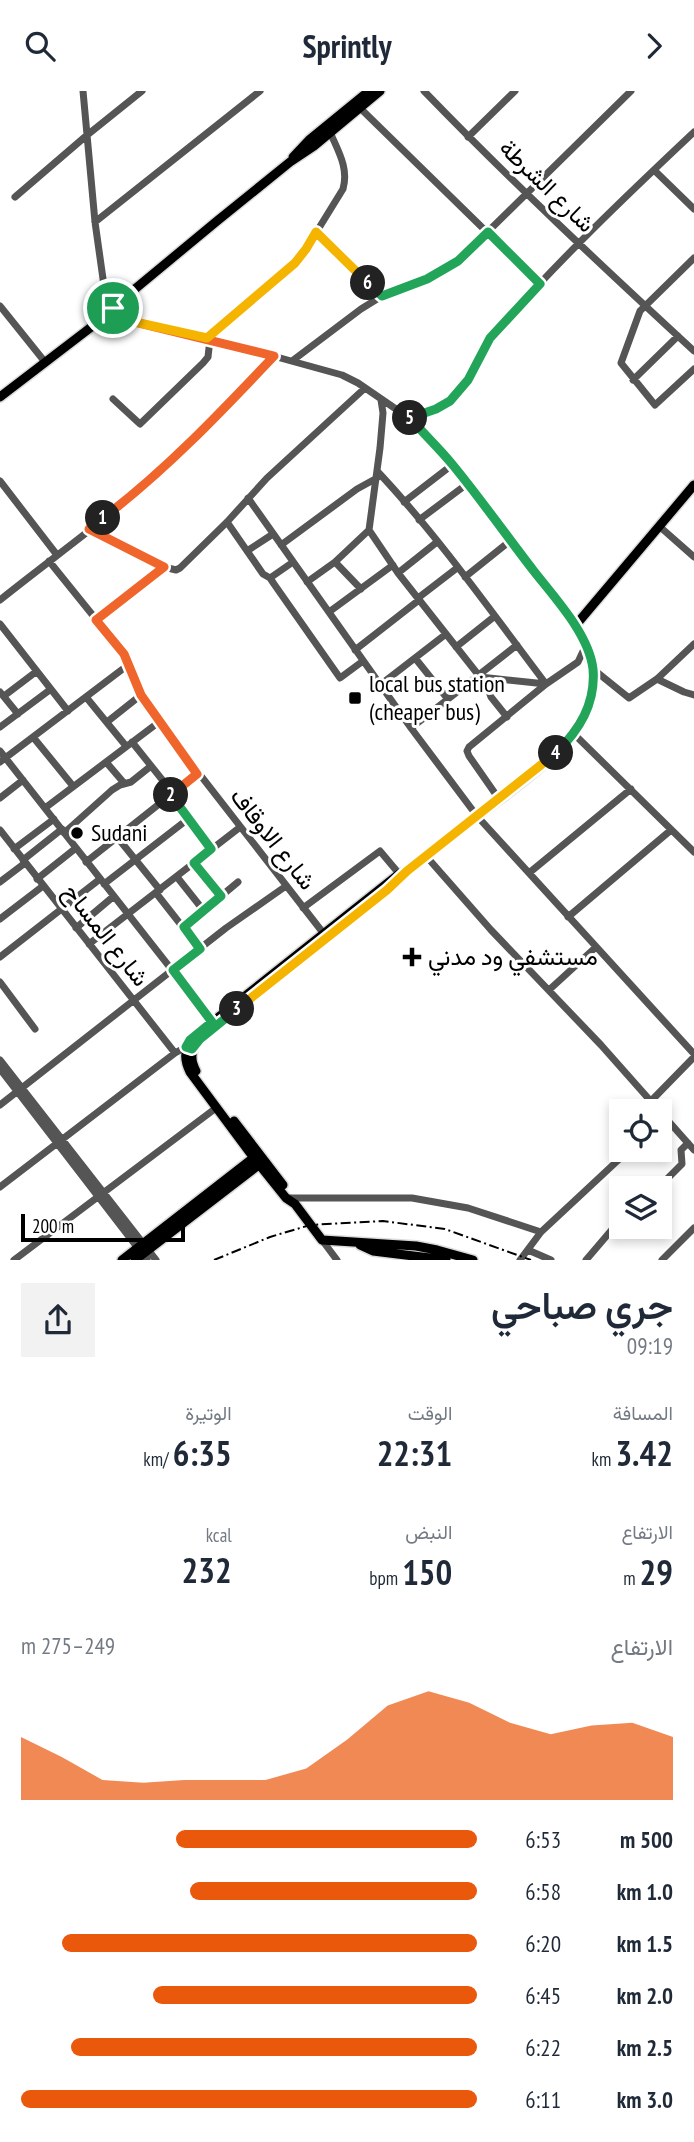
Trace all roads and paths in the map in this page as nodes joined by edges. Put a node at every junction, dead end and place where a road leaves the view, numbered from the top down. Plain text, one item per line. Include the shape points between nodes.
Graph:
1 (83, 91) edge
2 (142, 91) edge
3 (260, 91) edge
4 (369, 91) edge
5 (380, 91) edge
6 (424, 91) edge
7 (515, 91) edge
8 (631, 91) edge
9 (360, 107) junction
10 (330, 132) junction
11 (694, 132) edge
12 (86, 136) junction
13 (468, 137) junction
14 (290, 162) junction
15 (654, 170) junction
16 (527, 194) junction
17 (15, 197) dead end
18 (694, 209) edge
19 (95, 222) junction
20 (316, 232) junction
21 (488, 232) junction
22 (578, 244) junction
23 (694, 258) edge
24 (540, 284) junction
25 (382, 296) junction
26 (0, 306) edge
27 (646, 306) junction
28 (111, 311) junction
29 (678, 336) junction
30 (208, 339) junction
31 (694, 351) edge
32 (274, 356) junction
33 (292, 361) junction
34 (45, 362) junction
35 (694, 369) edge
36 (634, 380) junction
37 (365, 388) junction
38 (2, 393) edge
39 (113, 399) dead end
40 (381, 400) junction
41 (409, 418) junction
42 (452, 465) junction
43 (377, 475) junction
44 (0, 481) edge
45 (467, 484) junction
46 (694, 485) edge
47 (248, 498) junction
48 (404, 502) junction
49 (419, 520) junction
50 (227, 522) junction
51 (659, 526) junction
52 (89, 529) junction
53 (369, 530) junction
54 (273, 534) junction
55 (510, 541) junction
56 (437, 542) junction
57 (281, 545) junction
58 (247, 551) junction
59 (57, 555) junction
60 (694, 557) edge
61 (49, 561) junction
62 (293, 562) junction
63 (335, 562) junction
64 (393, 565) junction
65 (164, 567) junction
66 (457, 568) junction
67 (398, 573) junction
68 (464, 577) junction
69 (270, 578) junction
70 (307, 582) junction
71 (361, 589) junction
72 (419, 599) junction
73 (0, 600) edge
74 (329, 612) junction
75 (495, 616) junction
76 (96, 620) junction
77 (0, 624) edge
78 (575, 626) junction
79 (446, 634) junction
80 (694, 644) edge
81 (517, 645) junction
82 (586, 645) junction
83 (456, 647) junction
84 (355, 650) junction
85 (415, 658) junction
86 (363, 661) junction
87 (128, 665) junction
88 (593, 669) junction
89 (37, 671) junction
90 (481, 677) junction
91 (657, 679) junction
92 (546, 684) junction
93 (380, 685) junction
94 (51, 689) junction
95 (2, 694) edge
96 (141, 695) junction
97 (694, 695) edge
98 (86, 697) junction
99 (447, 698) junction
100 (68, 711) junction
101 (18, 714) junction
102 (507, 717) junction
103 (107, 722) junction
104 (159, 722) junction
105 (0, 727) edge
106 (411, 728) junction
107 (574, 734) junction
108 (33, 737) junction
109 (129, 744) junction
110 (0, 751) edge
111 (3, 760) edge
112 (106, 762) junction
113 (151, 766) junction
114 (197, 774) junction
115 (23, 780) junction
116 (124, 783) junction
117 (0, 785) edge
118 (73, 786) junction
119 (631, 789) junction
120 (171, 793) junction
121 (3, 796) edge
122 (499, 799) junction
123 (45, 808) junction
124 (477, 816) junction
125 (54, 819) junction
126 (188, 819) junction
127 (239, 828) junction
128 (0, 830) edge
129 (671, 830) junction
130 (63, 831) junction
131 (117, 837) junction
132 (76, 848) junction
133 (14, 849) junction
134 (211, 849) junction
135 (694, 852) edge
136 (426, 856) junction
137 (136, 860) junction
138 (24, 862) junction
139 (86, 862) junction
140 (194, 863) junction
141 (529, 873) junction
142 (403, 874) junction
143 (177, 877) junction
144 (37, 879) junction
145 (102, 881) junction
146 (0, 882) edge
147 (238, 882) dead end
148 (43, 886) junction
149 (286, 886) junction
150 (158, 891) junction
151 (114, 896) junction
152 (221, 896) junction
153 (303, 908) junction
154 (61, 909) junction
155 (204, 911) junction
156 (128, 913) junction
157 (568, 916) junction
158 (0, 919) edge
159 (184, 927) junction
160 (76, 928) junction
161 (324, 934) junction
162 (89, 944) junction
163 (596, 947) junction
164 (200, 949) junction
165 (0, 957) edge
166 (295, 960) junction
167 (173, 970) junction
168 (0, 982) edge
169 (550, 990) junction
170 (134, 1001) junction
171 (214, 1024) junction
172 (35, 1029) dead end
173 (189, 1048) junction
174 (175, 1053) junction
175 (694, 1056) edge
176 (0, 1060) edge
177 (0, 1069) edge
178 (19, 1090) junction
179 (649, 1099) edge
180 (653, 1099) edge
181 (0, 1105) edge
182 (216, 1108) junction
183 (672, 1128) edge
184 (60, 1142) junction
185 (688, 1143) junction
186 (694, 1150) edge
187 (259, 1159) junction
188 (616, 1162) edge
189 (670, 1176) edge
190 (0, 1187) edge
191 (100, 1193) junction
192 (291, 1200) junction
193 (694, 1228) edge
194 (541, 1232) junction
195 (609, 1233) edge
196 (322, 1240) junction
197 (355, 1243) junction
198 (528, 1250) junction
199 (142, 1253) edge
200 (14, 1260) edge
201 (122, 1260) edge
202 (156, 1260) edge
203 (337, 1260) edge
204 (446, 1260) edge
205 (473, 1260) edge
206 (520, 1260) edge
207 (551, 1260) edge
208 (586, 1260) edge
209 (662, 1260) edge

1 - 12 street
2 - 12 street
3 - 19 street
4 - 14 main road via 309,140
5 - 9 main road
6 - 13 street, شارع الشرطة
7 - 13 street
8 - 16 street
9 - 10 main road
9 - 21 street
10 - 14 main road
10 - 20 street via 345,168 345,180
11 - 15 street
12 - 17 street
12 - 19 street
13 - 16 street, شارع الشرطة
14 - 28 main road
15 - 18 street
15 - 22 street
16 - 21 street
16 - 22 street, شارع الشرطة
19 - 28 street
20 - 25 street
20 - 30 street via 295,263
21 - 24 street
21 - 25 street via 450,266
22 - 24 street
22 - 27 street, شارع الشرطة
23 - 27 street
24 - 41 street via 490,338 468,380 450,401
25 - 33 street
26 - 34 street
27 - 29 street, شارع الشرطة
27 - 36 street via 639,313 621,363
28 - 30 street via 135,322
28 - 34 main road
29 - 31 street, شارع الشرطة
29 - 36 street
30 - 32 street
30 - 39 street via 208,357 141,424
32 - 33 street
32 - 52 street via 163,468
33 - 37 street via 342,375
34 - 38 main road
35 - 36 street via 655,405
37 - 40 street
37 - 47 street
40 - 41 street
40 - 43 street
41 - 42 street
42 - 45 street
42 - 48 street
43 - 48 street
43 - 53 street
43 - 57 street
44 - 59 street
45 - 49 street
45 - 55 street
46 - 51 main road
47 - 50 street
47 - 54 street
48 - 49 street
49 - 56 street
50 - 58 street
50 - 65 street via 180,568
51 - 60 street
51 - 78 main road
52 - 59 street
52 - 65 street
53 - 63 street
53 - 64 street
54 - 57 street
54 - 58 street
55 - 68 street
55 - 78 street
56 - 66 street
56 - 67 street
57 - 62 street
58 - 69 street
59 - 61 street
61 - 73 street
61 - 76 street, شارع الاوقاف
62 - 69 street
62 - 70 street
63 - 70 street
63 - 71 street
64 - 67 street
64 - 71 street
65 - 76 street
66 - 68 street
66 - 72 street
67 - 72 street
68 - 75 street
69 - 86 street via 340,678
70 - 74 street
71 - 74 street
72 - 79 street
72 - 84 street
74 - 84 street
75 - 81 street
75 - 83 street
76 - 87 street, شارع الاوقاف
77 - 89 street
78 - 82 main road
79 - 83 street
79 - 85 street
80 - 91 street
81 - 90 street
81 - 92 street
82 - 88 main road
82 - 92 street via 578,662
83 - 90 street
84 - 86 street
85 - 93 street
85 - 99 street
86 - 93 street
87 - 96 street, شارع الاوقاف
87 - 98 street
88 - 91 street via 629,698
88 - 107 main road via 589,707
89 - 94 street
89 - 95 street
90 - 92 street
90 - 99 street
90 - 102 street
91 - 97 street
92 - 102 street
93 - 106 street
94 - 100 street
94 - 101 street
95 - 101 street
96 - 103 street
96 - 104 street, شارع الاوقاف
98 - 100 street
98 - 103 street
99 - 106 street
100 - 108 street
101 - 105 street
102 - 122 street via 467,751
103 - 109 street
104 - 109 street
104 - 114 street, شارع الاوقاف
106 - 124 street
107 - 119 street
107 - 122 main road
108 - 111 street
108 - 118 street
109 - 112 street
109 - 113 street
110 - 111 street
111 - 115 street
112 - 116 street
112 - 118 street
113 - 116 street
113 - 120 street
114 - 120 street
114 - 127 street, شارع الاوقاف
115 - 121 street
115 - 123 street
116 - 130 street
117 - 121 street
118 - 123 street
119 - 129 street
119 - 141 street
120 - 126 street
120 - 131 street
122 - 124 main road
123 - 125 street
124 - 136 main road
124 - 141 street
125 - 130 street
125 - 133 street
126 - 134 street
126 - 137 street
127 - 134 street
127 - 149 street, شارع الاوقاف
128 - 133 street, شارع المساح
129 - 135 street
129 - 157 street
130 - 132 street
130 - 138 street
131 - 137 street
131 - 139 street
132 - 139 street
132 - 144 street
133 - 138 street, شارع المساح
134 - 140 street
136 - 142 main road
136 - 169 street
137 - 145 street
137 - 150 street
138 - 144 street, شارع المساح
138 - 146 street
139 - 145 street
140 - 143 street
140 - 152 street
141 - 157 street
142 - 153 street via 380,851
142 - 161 main road
142 - 166 main road
143 - 150 street
143 - 155 street
144 - 148 street, شارع المساح
145 - 151 street
145 - 154 street
147 - 152 street
148 - 154 street, شارع المساح
148 - 158 street
149 - 153 street, شارع الاوقاف
149 - 164 street
150 - 156 street
150 - 159 street
151 - 156 street
151 - 160 street
152 - 155 street
153 - 161 street, شارع الاوقاف
154 - 160 street, شارع المساح
154 - 165 street
155 - 159 street
156 - 162 street
156 - 167 street
157 - 163 street
159 - 164 street
160 - 162 street, شارع المساح
161 - 166 main road
162 - 170 street, شارع المساح
163 - 169 street
163 - 175 street
164 - 167 street
166 - 171 main road
167 - 170 street
167 - 171 street
168 - 172 street
169 - 179 street
170 - 174 street, شارع المساح
170 - 178 street
171 - 173 main road
173 - 174 street
173 - 182 main road via 187,1067
173 - 187 main road via 198,1074
174 - 184 street
175 - 180 street
176 - 178 street
177 - 178 street
178 - 181 street
178 - 184 street
182 - 187 main road
182 - 191 street
183 - 185 street
184 - 190 street
184 - 191 street
185 - 186 street
185 - 189 street via 681,1150 682,1164
187 - 192 main road
187 - 199 main road
188 - 194 street
191 - 199 street
191 - 200 street
192 - 194 street via 394,1197 431,1201
192 - 196 main road
193 - 209 street
194 - 198 street
195 - 208 street
196 - 197 main road
196 - 203 street
197 - 204 main road via 373,1251
197 - 205 main road via 416,1246
198 - 206 street
198 - 207 street
199 - 201 main road
199 - 202 street

